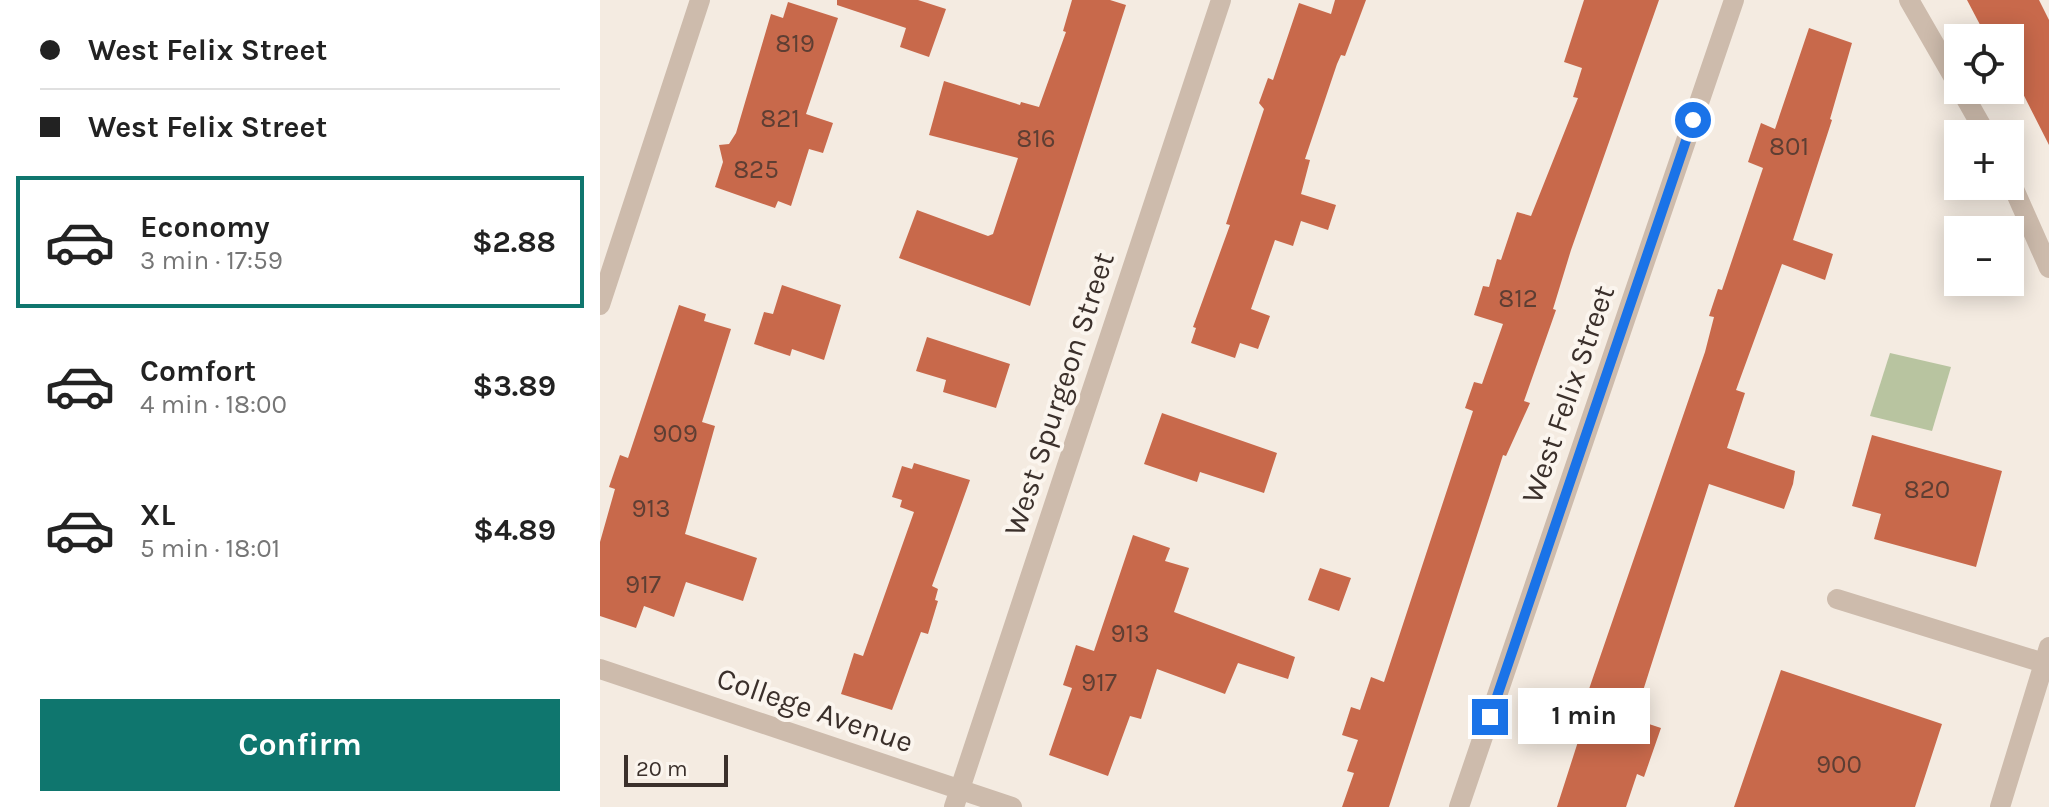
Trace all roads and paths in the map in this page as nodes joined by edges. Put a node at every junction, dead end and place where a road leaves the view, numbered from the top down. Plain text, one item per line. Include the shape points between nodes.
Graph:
1 (700, 0) edge
2 (1221, 0) edge
3 (1734, 0) edge
4 (1909, 0) edge
5 (1944, 61) edge
6 (2019, 200) edge
7 (2049, 268) edge
8 (600, 305) edge
9 (1837, 599) dead end
10 (2047, 655) edge
11 (600, 669) edge
12 (956, 798) edge
13 (1012, 807) edge
14 (1459, 807) edge
15 (2000, 807) edge

1 - 8 street
2 - 12 street, West Spurgeon Street
3 - 14 street, West Felix Street
4 - 5 street
6 - 7 street
9 - 10 street
10 - 15 street
11 - 12 street, College Avenue
12 - 13 street, College Avenue

